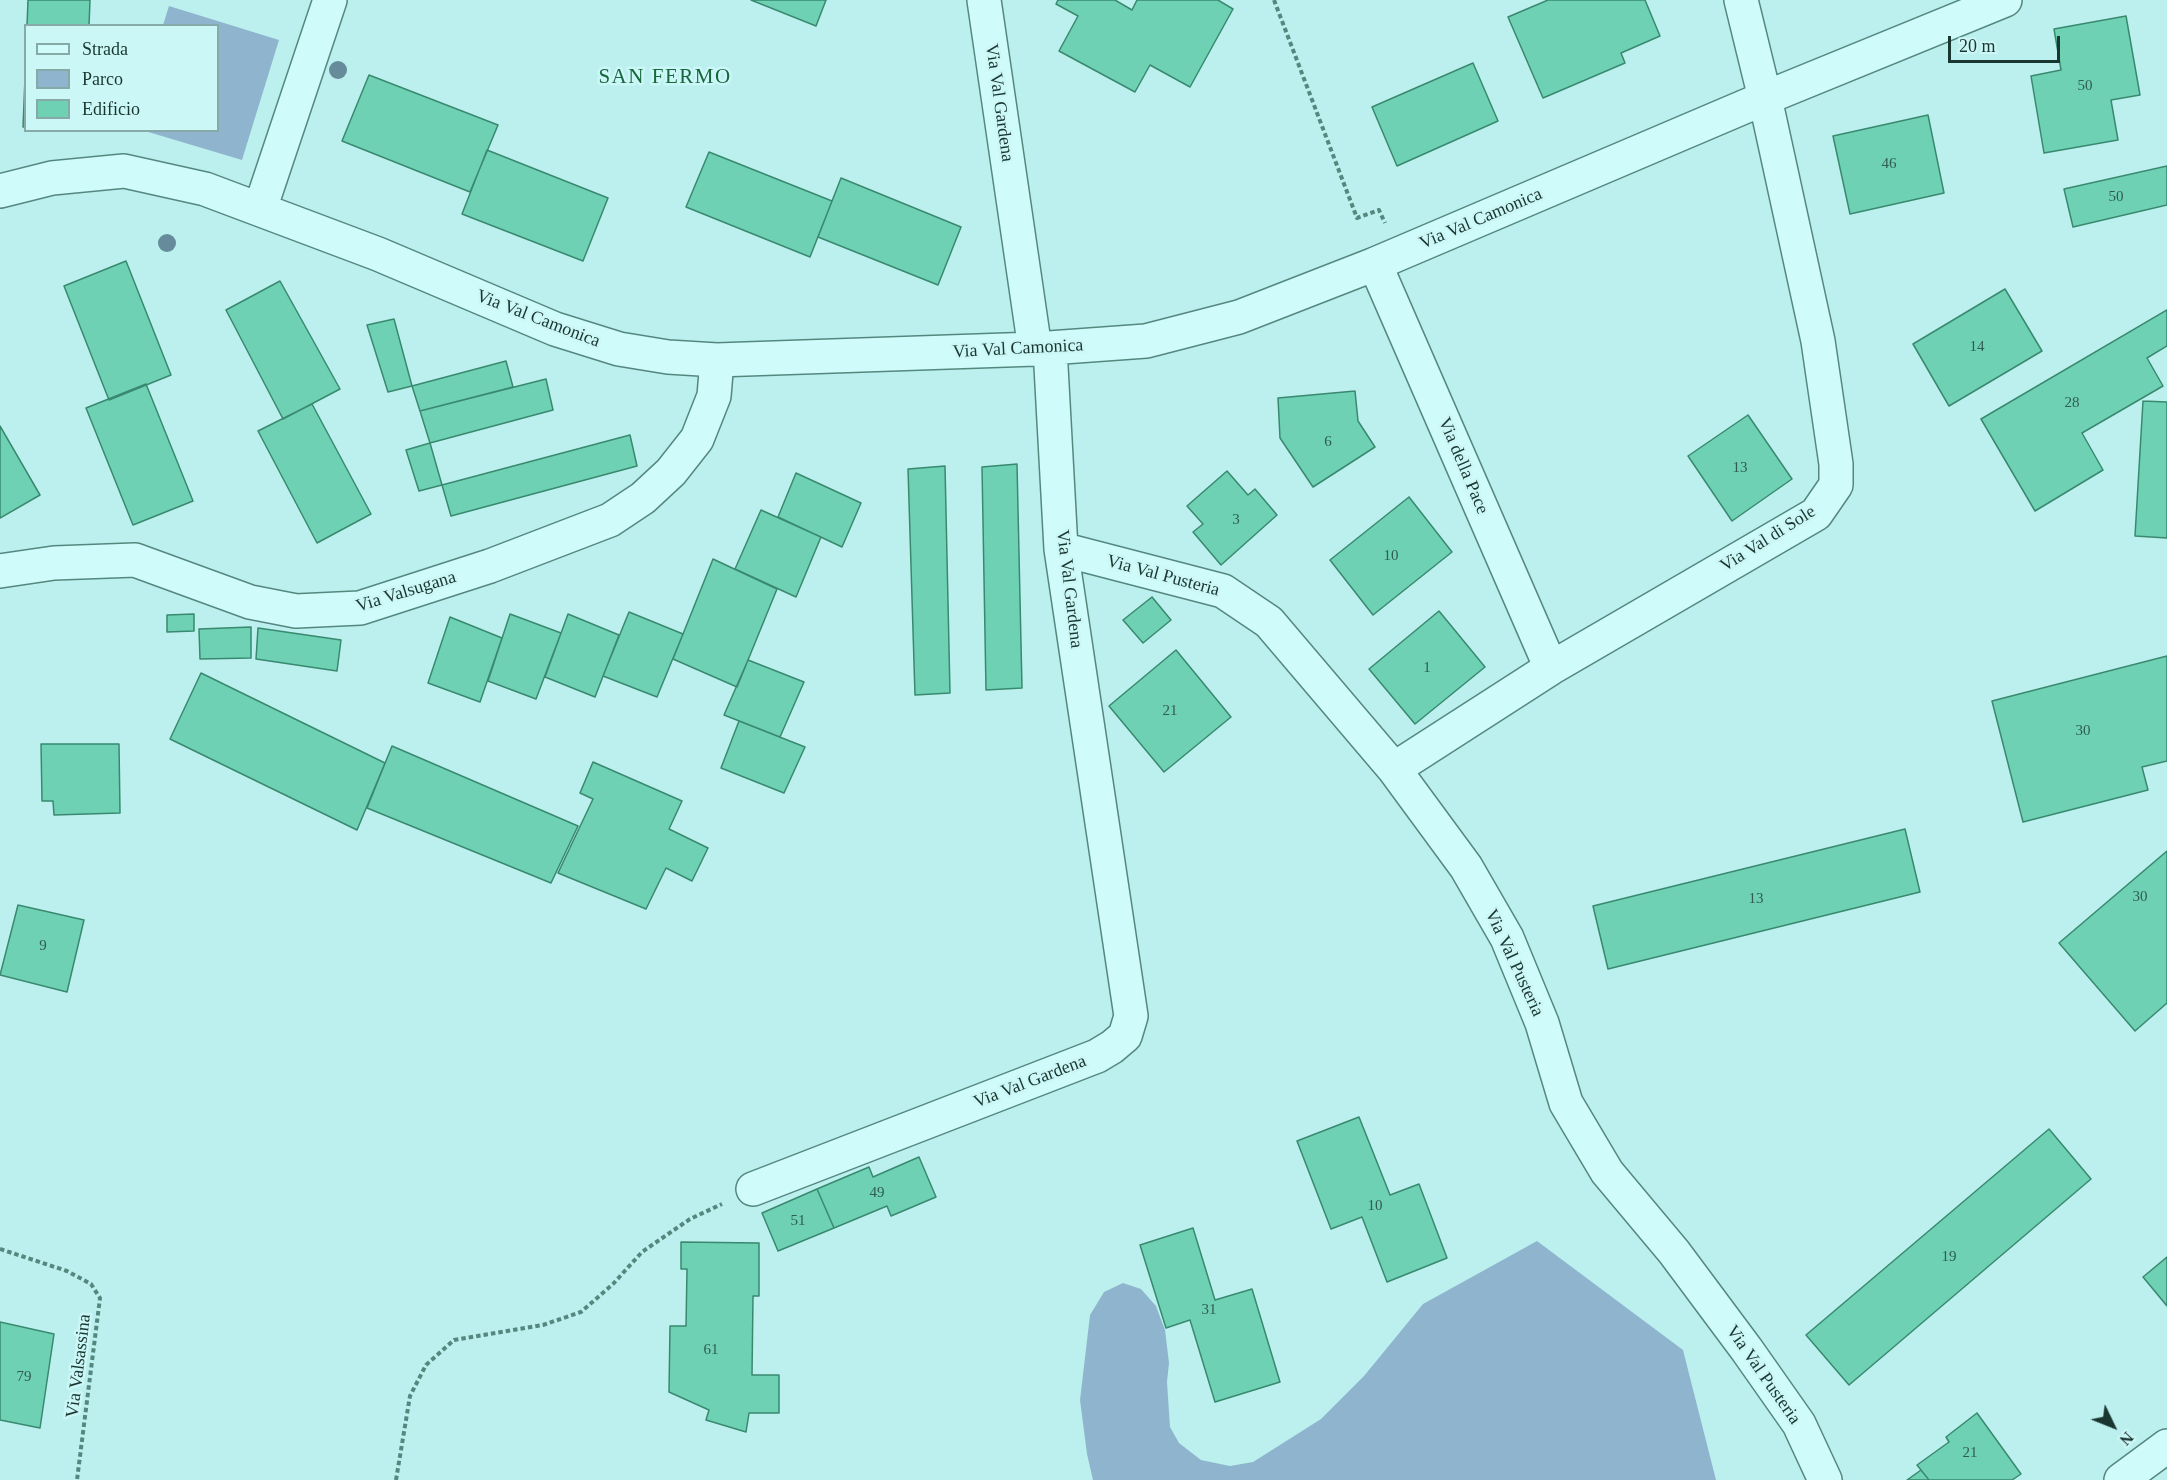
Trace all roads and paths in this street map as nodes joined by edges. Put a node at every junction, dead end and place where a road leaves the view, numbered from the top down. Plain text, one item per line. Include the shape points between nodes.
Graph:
1 (330, 0) edge
2 (984, 0) edge
3 (1274, 0) edge
4 (1741, 0) edge
5 (2004, 0) edge
6 (1766, 98) junction
7 (0, 191) edge
8 (260, 209) junction
9 (1379, 210) dead end
10 (1375, 264) junction
11 (1042, 349) junction
12 (717, 360) junction
13 (1061, 549) junction
14 (0, 571) edge
15 (1551, 668) junction
16 (1394, 769) junction
17 (753, 1189) joint
18 (0, 1249) edge
19 (2167, 1446) edge
20 (77, 1480) edge
21 (396, 1480) edge
22 (1826, 1480) edge
23 (2121, 1480) edge

1 - 8 street
2 - 11 street, Via Val Gardena
3 - 9 path via 1357,218
4 - 6 street, Via Val di Sole
5 - 6 street, Via Val Camonica
6 - 10 street, Via Val Camonica
6 - 15 street, Via Val di Sole via 1818,341 1836,485 1816,514
7 - 8 street, Via Val Camonica via 52,178 124,171 205,189
8 - 12 street, Via Val Camonica via 555,329 619,349
10 - 11 street, Via Val Camonica via 1239,317 1146,341
10 - 15 street, Via della Pace
11 - 12 street, Via Val Camonica
11 - 13 street, Via Val Gardena
12 - 14 street, Via Valsugana via 714,396 697,439 671,472 643,498 610,520 490,566 360,608 296,611 250,602 135,560 54,563
13 - 16 street, Via Val Pusteria via 1223,591 1269,622
13 - 17 street, Via Val Gardena via 1131,1016 1125,1036 1097,1056
15 - 16 street, Via Val di Sole
16 - 22 street, Via Val Pusteria via 1466,867 1507,938 1542,1023 1566,1103 1607,1172 1674,1252 1747,1350 1799,1424
17 - 21 path via 690,1219 642,1252 614,1284 581,1312 543,1325 454,1340 426,1365 410,1396
18 - 20 path, Via Valsassina via 68,1271 91,1284 100,1298
19 - 23 street

